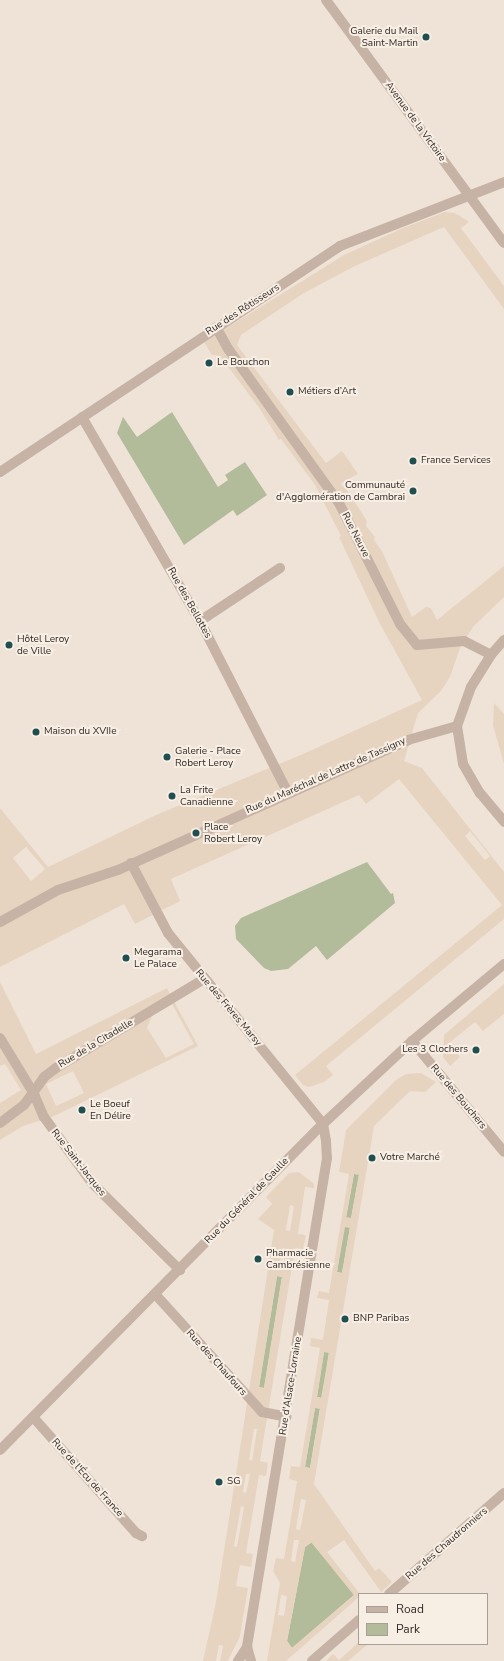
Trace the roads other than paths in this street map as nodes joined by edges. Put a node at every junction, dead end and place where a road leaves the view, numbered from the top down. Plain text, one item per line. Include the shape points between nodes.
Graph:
1 (326, 0) edge
2 (504, 182) edge
3 (470, 197) junction
4 (504, 243) edge
5 (216, 327) junction
6 (82, 417) junction
7 (0, 472) edge
8 (280, 568) dead end
9 (200, 621) junction
10 (504, 640) edge
11 (491, 655) junction
12 (457, 726) junction
13 (288, 793) junction
14 (504, 822) edge
15 (131, 863) junction
16 (0, 922) edge
17 (504, 964) edge
18 (204, 979) junction
19 (0, 1038) edge
20 (412, 1041) junction
21 (34, 1094) junction
22 (0, 1123) edge
23 (323, 1124) junction
24 (504, 1152) edge
25 (180, 1270) junction
26 (155, 1294) junction
27 (33, 1417) junction
28 (287, 1417) junction
29 (0, 1450) edge
30 (504, 1493) edge
31 (142, 1536) dead end
32 (390, 1593) edge
33 (358, 1621) edge
34 (247, 1647) junction
35 (238, 1661) edge
36 (251, 1661) edge
37 (312, 1661) edge

1 - 3 street, Avenue de la Victoire
2 - 3 street, Rue des Rôtisseurs
3 - 4 street, Avenue de la Victoire
3 - 5 street, Rue des Rôtisseurs via 340,246
5 - 6 street, Rue des Rôtisseurs
5 - 11 street, Rue Neuve via 229,350 339,503 400,624 417,645 464,641
6 - 7 street, Rue des Rôtisseurs
6 - 9 street, Rue des Bellottes
8 - 9 street
9 - 13 street, Rue des Bellottes
10 - 11 street
11 - 12 street via 472,687
12 - 13 street, Rue du Maréchal de Lattre de Tassigny via 425,733
12 - 14 street via 463,764 480,793
13 - 15 street, Rue du Maréchal de Lattre de Tassigny
15 - 16 street, Rue du Maréchal de Lattre de Tassigny via 58,890
15 - 18 street, Rue des Frères Marsy via 168,933
17 - 20 street, Rue du Général de Gaulle
18 - 21 street, Rue de la Citadelle via 56,1068 44,1077
18 - 23 street, Rue des Frères Marsy
19 - 21 street, Rue Saint-Jacques
20 - 23 street, Rue du Général de Gaulle
20 - 24 street, Rue des Bouchers
21 - 22 street, Rue de la Citadelle via 16,1113
21 - 25 street, Rue Saint-Jacques via 44,1117 92,1183
23 - 25 street, Rue du Général de Gaulle
23 - 28 street, Rue d'Alsace-Lorraine via 327,1158
25 - 26 street, Rue du Général de Gaulle
26 - 27 street, Rue du Général de Gaulle
26 - 28 street, Rue des Chaufours via 262,1412
27 - 29 street, Rue du Général de Gaulle
27 - 31 street, Rue de l'Écu de France via 136,1533
28 - 34 street, Rue d'Alsace-Lorraine
30 - 32 street, Rue des Chaudronniers
33 - 37 street
34 - 35 street, Rue d'Alsace-Lorraine
34 - 36 street, Rue d'Alsace-Lorraine

